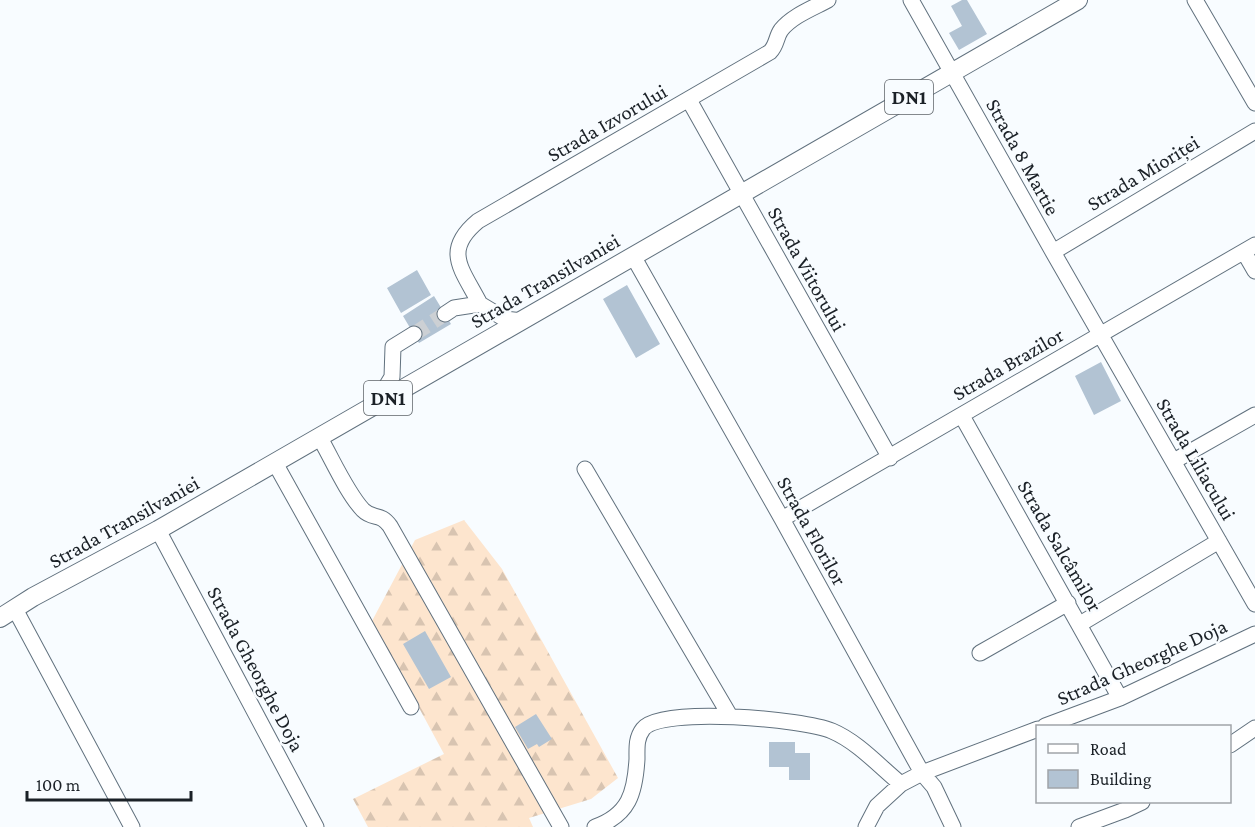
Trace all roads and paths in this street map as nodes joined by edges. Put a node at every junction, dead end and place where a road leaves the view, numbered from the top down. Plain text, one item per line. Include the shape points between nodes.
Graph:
1 (828, 0) edge
2 (911, 0) edge
3 (1078, 0) edge
4 (1195, 0) edge
5 (951, 73) junction
6 (689, 100) junction
7 (1255, 103) edge
8 (1255, 131) edge
9 (741, 194) junction
10 (1250, 248) edge
11 (1053, 252) junction
12 (633, 256) junction
13 (1255, 271) edge
14 (480, 304) junction
15 (445, 314) tunnel mouth
16 (522, 321) junction
17 (414, 334) tunnel mouth
18 (1100, 334) junction
19 (375, 406) junction
20 (1255, 415) edge
21 (962, 416) junction
22 (320, 438) junction
23 (890, 458) junction
24 (1174, 460) junction
25 (275, 463) junction
26 (585, 469) dead end
27 (782, 519) junction
28 (158, 530) junction
29 (1219, 541) junction
30 (1068, 603) junction
31 (1255, 604) edge
32 (5, 610) edge
33 (1080, 624) junction
34 (1255, 634) edge
35 (980, 653) dead end
36 (1120, 698) junction
37 (411, 707) dead end
38 (730, 716) junction
39 (1048, 725) edge
40 (1255, 728) edge
41 (1036, 730) edge
42 (1231, 744) edge
43 (922, 773) junction
44 (901, 784) junction
45 (1138, 803) edge
46 (132, 827) edge
47 (316, 827) edge
48 (561, 827) edge
49 (595, 827) edge
50 (866, 827) edge
51 (953, 827) edge
52 (1078, 827) edge

1 - 6 street, Strada Izvorului via 781,30 770,52
2 - 5 street, Strada 8 Martie
3 - 5 main road, Strada Transilvaniei / DN1
4 - 7 street
5 - 9 main road, Strada Transilvaniei / DN1
5 - 11 street, Strada 8 Martie
6 - 9 street, Strada Viitorului
6 - 14 street, Strada Izvorului via 478,220 465,232 457,258
8 - 11 street, Strada Mioriței
9 - 12 main road, Strada Transilvaniei / DN1
9 - 23 street, Strada Viitorului
10 - 13 street
10 - 18 street, Strada Brazilor
11 - 18 street, Strada 8 Martie
12 - 16 main road, Strada Transilvaniei / DN1
12 - 27 street, Strada Florilor
14 - 15 street via 454,308
14 - 16 street via 505,318
16 - 19 main road, Strada Transilvaniei / DN1
17 - 19 street via 393,347 392,377
18 - 21 street, Strada Brazilor
18 - 24 street, Strada Liliacului
19 - 22 main road, Strada Transilvaniei / DN1
20 - 24 street
21 - 23 street, Strada Brazilor
21 - 30 street, Strada Salcâmilor
22 - 25 main road, Strada Transilvaniei / DN1
22 - 48 street via 365,512 384,518 390,526
23 - 27 street, Strada Brazilor
24 - 29 street, Strada Liliacului
25 - 28 main road, Strada Transilvaniei / DN1
25 - 37 street
26 - 38 street
27 - 43 street, Strada Florilor
28 - 32 main road, Strada Transilvaniei / DN1
28 - 47 street, Strada Gheorghe Doja
29 - 31 street, Strada Liliacului
29 - 33 street
30 - 33 street, Strada Salcâmilor
30 - 35 street
32 - 46 street
33 - 36 street, Strada Salcâmilor
34 - 36 street, Strada Gheorghe Doja
36 - 39 street, Strada Gheorghe Doja
38 - 44 street via 796,722 831,730
38 - 49 street via 664,719 647,724 639,737 629,802 619,815
40 - 42 street
41 - 43 street
43 - 44 street
43 - 51 street, Strada Florilor via 934,787
44 - 50 street via 877,806
45 - 52 street

